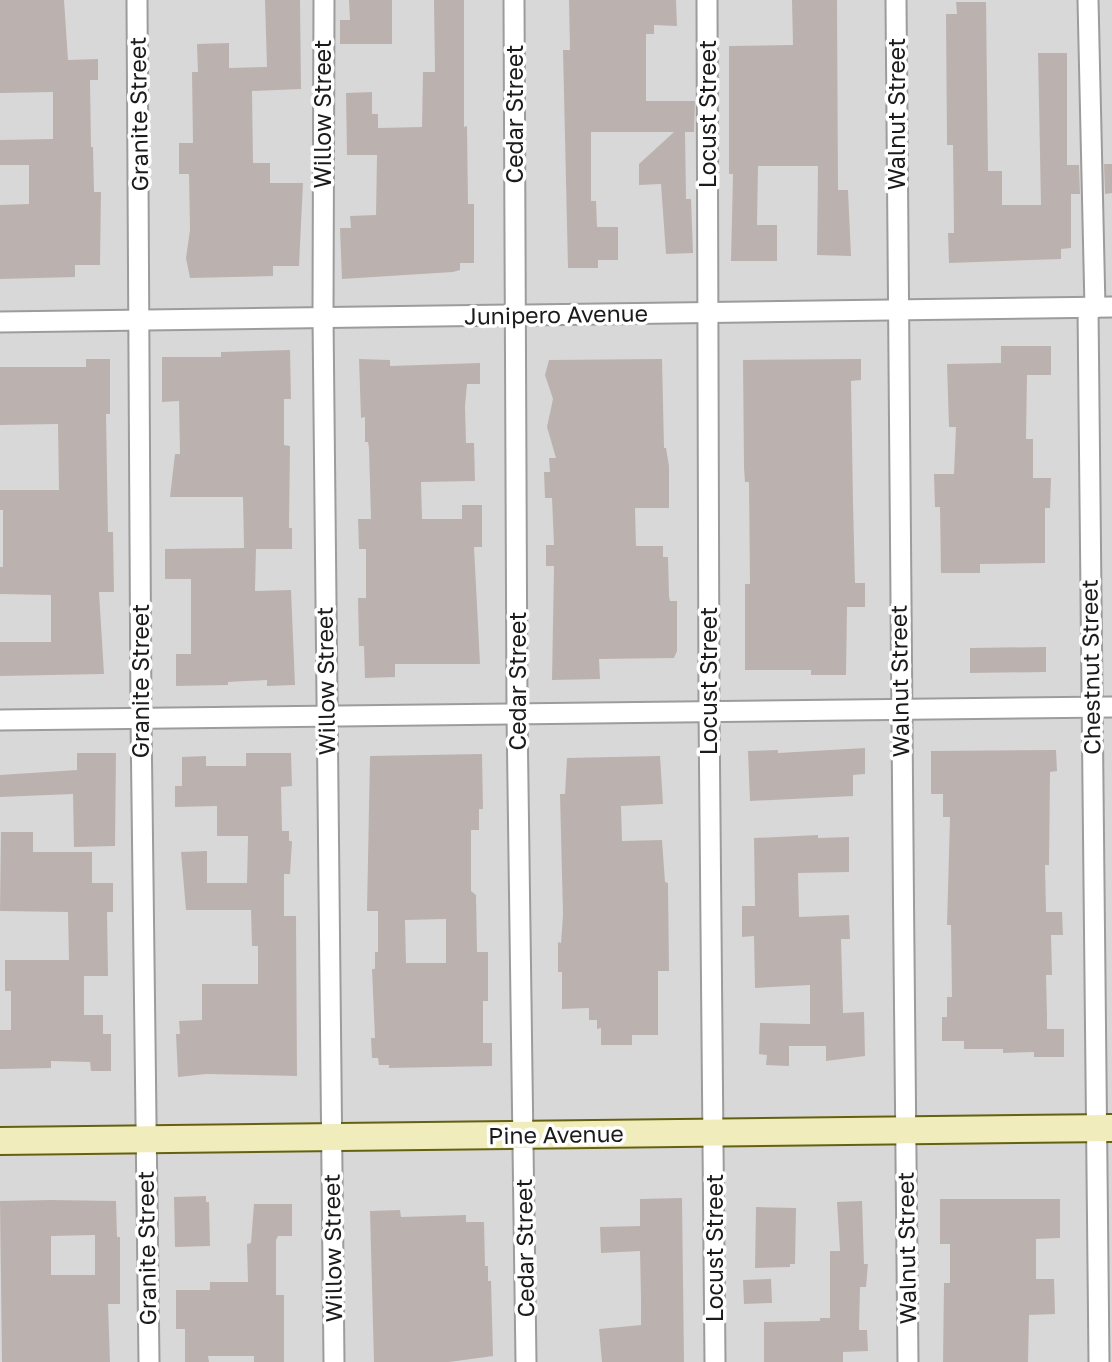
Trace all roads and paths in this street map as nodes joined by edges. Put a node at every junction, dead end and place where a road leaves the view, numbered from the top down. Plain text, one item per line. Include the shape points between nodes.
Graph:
1 (137, 0) edge
2 (324, 0) edge
3 (514, 0) edge
4 (707, 0) edge
5 (896, 0) edge
6 (1088, 0) edge
7 (1098, 308) edge
8 (898, 310) junction
9 (709, 312) junction
10 (515, 316) junction
11 (323, 317) junction
12 (141, 321) junction
13 (0, 322) edge
14 (1091, 707) junction
15 (1112, 707) edge
16 (900, 708) junction
17 (709, 709) junction
18 (517, 713) junction
19 (326, 714) junction
20 (141, 718) junction
21 (0, 720) edge
22 (1105, 1128) edge
23 (906, 1130) junction
24 (714, 1133) junction
25 (524, 1135) junction
26 (332, 1138) junction
27 (145, 1139) junction
28 (0, 1141) edge
29 (149, 1362) edge
30 (334, 1362) edge
31 (526, 1362) edge
32 (715, 1362) edge
33 (908, 1362) edge
34 (1099, 1362) edge

1 - 12 street, Granite Street
2 - 11 street, Willow Street
3 - 10 street, Cedar Street
4 - 9 street, Locust Street
5 - 8 street, Walnut Street
6 - 7 street, Chestnut Street
7 - 8 street, Junipero Avenue
7 - 14 street, Chestnut Street
8 - 9 street, Junipero Avenue
8 - 16 street, Walnut Street
9 - 10 street, Junipero Avenue
9 - 17 street, Locust Street
10 - 11 street, Junipero Avenue
10 - 18 street, Cedar Street
11 - 12 street, Junipero Avenue
11 - 19 street, Willow Street
12 - 13 street, Junipero Avenue
12 - 20 street, Granite Street
14 - 15 street
14 - 16 street
14 - 22 street, Chestnut Street
16 - 17 street
16 - 23 street, Walnut Street
17 - 18 street
17 - 24 street, Locust Street
18 - 19 street
18 - 25 street, Cedar Street
19 - 20 street
19 - 26 street, Willow Street
20 - 21 street
20 - 27 street, Granite Street
22 - 23 main road, Pine Avenue
22 - 34 street, Chestnut Street
23 - 24 main road, Pine Avenue
23 - 33 street, Walnut Street
24 - 25 main road, Pine Avenue
24 - 32 street, Locust Street
25 - 26 main road, Pine Avenue
25 - 31 street, Cedar Street
26 - 27 main road, Pine Avenue
26 - 30 street, Willow Street
27 - 28 main road, Pine Avenue
27 - 29 street, Granite Street

